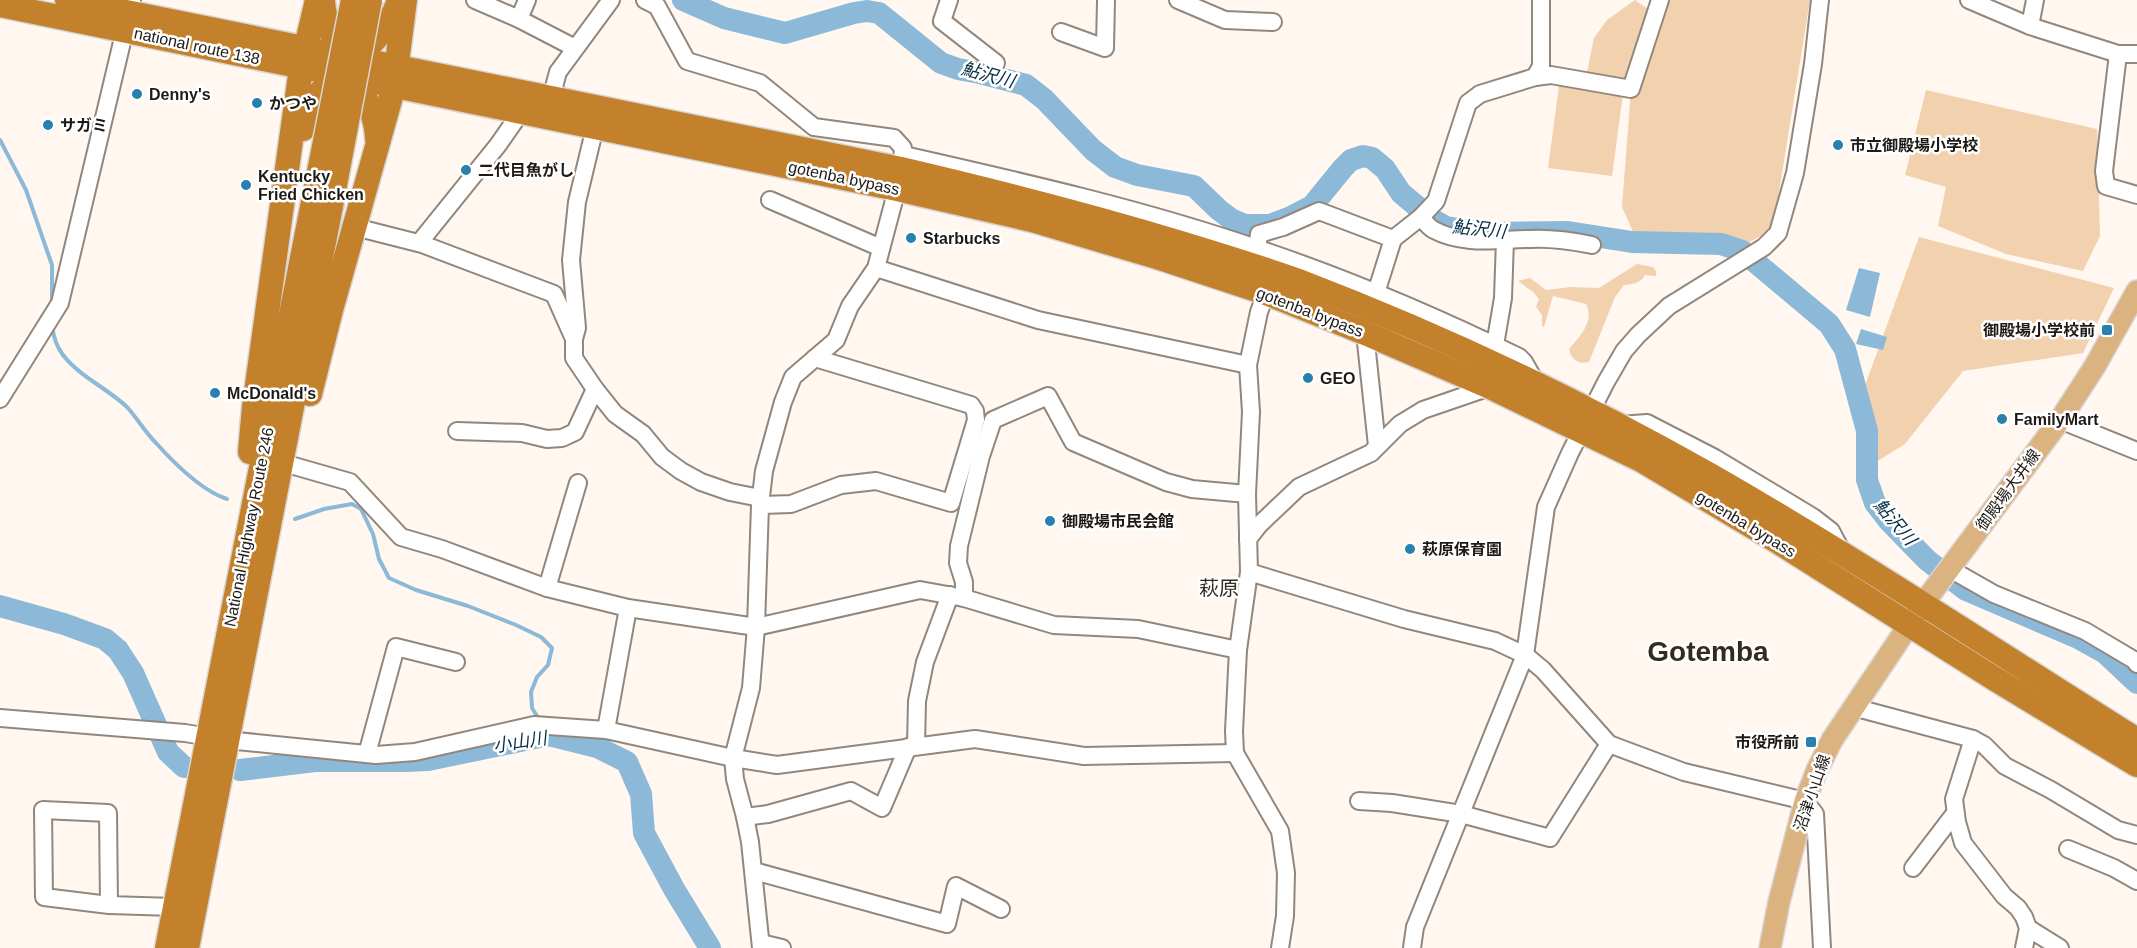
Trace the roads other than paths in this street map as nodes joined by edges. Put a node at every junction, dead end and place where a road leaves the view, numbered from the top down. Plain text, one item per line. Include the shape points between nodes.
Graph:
1 (67, 0) edge
2 (317, 0) edge
3 (322, 0) edge
4 (353, 0) edge
5 (370, 0) edge
6 (399, 0) edge
7 (405, 0) edge
8 (475, 0) edge
9 (527, 0) edge
10 (611, 0) edge
11 (645, 0) edge
12 (949, 0) edge
13 (1106, 0) edge
14 (1178, 0) edge
15 (1541, 0) edge
16 (1660, 0) edge
17 (1820, 0) edge
18 (1969, 0) edge
19 (2035, 0) edge
20 (0, 5) edge
21 (128, 15) edge
22 (519, 19) junction
23 (1273, 22) dead end
24 (2030, 26) junction
25 (1061, 32) dead end
26 (575, 48) junction
27 (2118, 54) junction
28 (2137, 54) edge
29 (996, 63) dead end
30 (336, 64) junction
31 (389, 75) junction
32 (1535, 77) junction
33 (551, 99) junction
34 (521, 112) junction
35 (595, 128) junction
36 (375, 154) junction
37 (901, 171) junction
38 (2137, 195) edge
39 (770, 200) dead end
40 (322, 204) junction
41 (1421, 217) junction
42 (355, 227) junction
43 (278, 233) junction
44 (1393, 238) junction
45 (1505, 240) junction
46 (419, 243) junction
47 (1592, 245) dead end
48 (881, 248) junction
49 (1255, 257) junction
50 (876, 268) junction
51 (1376, 292) junction
52 (2137, 292) edge
53 (1266, 293) junction
54 (1365, 333) junction
55 (574, 339) junction
56 (1495, 345) junction
57 (815, 358) junction
58 (1248, 365) junction
59 (1537, 385) junction
60 (1490, 387) junction
61 (595, 389) junction
62 (0, 399) edge
63 (2060, 420) junction
64 (1586, 421) junction
65 (457, 431) dead end
66 (1377, 446) junction
67 (2137, 451) edge
68 (294, 466) junction
69 (578, 483) dead end
70 (1247, 494) junction
71 (760, 502) junction
72 (1248, 539) junction
73 (255, 544) junction
74 (1249, 572) junction
75 (1944, 576) junction
76 (547, 588) junction
77 (957, 597) junction
78 (628, 608) junction
79 (1916, 614) junction
80 (756, 627) junction
81 (1238, 650) junction
82 (1525, 655) junction
83 (2136, 658) edge
84 (456, 662) dead end
85 (1853, 707) junction
86 (0, 718) edge
87 (606, 730) junction
88 (217, 738) junction
89 (1973, 739) junction
90 (2137, 740) edge
91 (1609, 744) junction
92 (912, 747) junction
93 (1235, 753) junction
94 (366, 754) junction
95 (733, 758) junction
96 (2137, 765) edge
97 (1359, 801) dead end
98 (1805, 801) junction
99 (1955, 813) junction
100 (1461, 814) junction
101 (746, 817) junction
102 (2137, 836) edge
103 (2068, 849) dead end
104 (1913, 868) dead end
105 (754, 871) junction
106 (2137, 881) edge
107 (109, 905) junction
108 (174, 907) junction
109 (1001, 909) dead end
110 (2028, 928) junction
111 (761, 945) edge
112 (167, 948) edge
113 (187, 948) edge
114 (782, 948) edge
115 (1280, 948) edge
116 (1412, 948) edge
117 (1770, 948) edge
118 (1822, 948) edge
119 (2024, 948) edge
120 (2060, 948) edge

1 - 21 highway, national route 138
2 - 30 highway
3 - 30 highway
4 - 40 highway, National Highway Route 246, bridge
5 - 40 highway, National Highway Route 246, bridge
6 - 30 highway via 375,40
7 - 31 highway
8 - 22 street
9 - 22 street
10 - 26 street
11 - 37 street via 657,6 687,61 760,83 814,127 894,138 903,148
12 - 29 street via 942,21
13 - 25 street via 1105,48
14 - 23 street via 1225,20
15 - 32 street via 1541,66
16 - 32 street via 1631,89 1551,75
17 - 64 street via 1795,172 1778,233 1764,247 1669,306 1638,335 1624,351
18 - 24 street
19 - 24 street
20 - 21 highway, national route 138
21 - 30 highway, national route 138
21 - 62 street via 60,303
22 - 26 street
24 - 27 street
26 - 33 street via 558,72
27 - 28 street
27 - 38 street via 2104,171 2106,186
30 - 31 highway
30 - 36 highway via 364,95 374,118
30 - 43 highway
30 - 43 highway via 306,116 291,192
31 - 33 highway, gotenba bypass
31 - 34 highway, gotenba bypass
31 - 36 highway
32 - 41 street via 1480,94 1468,103 1436,201
33 - 37 highway, gotenba bypass
34 - 35 highway, gotenba bypass
34 - 46 street
35 - 37 highway, gotenba bypass
35 - 55 street via 577,202 571,260 577,328
36 - 42 highway
37 - 48 street
37 - 49 highway, gotenba bypass via 1025,198
37 - 53 highway, gotenba bypass via 1032,220
39 - 48 street
40 - 73 highway, National Highway Route 246
41 - 44 street
41 - 45 street via 1433,230 1456,238
42 - 46 street
42 - 68 highway via 303,418
43 - 73 highway via 254,407 243,529
44 - 49 street via 1319,211 1259,234
44 - 51 street
45 - 47 street via 1561,240
45 - 56 street via 1503,298
46 - 55 street via 554,294
48 - 50 street
49 - 51 street
49 - 59 highway, gotenba bypass via 1305,284 1412,327
50 - 57 street via 850,306 836,340
50 - 58 street via 1038,320
51 - 56 street
52 - 63 main road, 御殿場大井線
53 - 54 highway, gotenba bypass
53 - 58 street
54 - 60 highway, gotenba bypass
54 - 66 street
55 - 61 street via 574,358
56 - 59 street via 1519,357
57 - 71 street via 793,377 783,402 764,471
57 - 71 street via 971,405 976,420 951,503 876,481 841,485 791,504
58 - 70 street via 1251,412
59 - 64 highway, gotenba bypass
60 - 64 highway, gotenba bypass
60 - 66 street via 1423,410 1400,424
61 - 65 street via 575,432 562,438
61 - 71 street via 615,414 643,434 662,457 681,471
63 - 67 street
63 - 75 main road, 御殿場大井線
64 - 79 highway, gotenba bypass via 1641,460
64 - 79 highway, gotenba bypass via 1619,425 1718,480 1843,556
64 - 82 street via 1546,507
66 - 72 street via 1371,453 1299,487
68 - 73 highway via 277,524
68 - 76 street via 350,482 401,537
69 - 76 street
70 - 72 street
70 - 77 street via 1192,489 1166,482 1073,442 1048,396 993,420 959,546 958,563 964,582
71 - 80 street
72 - 74 street
73 - 88 highway, National Highway Route 246
74 - 81 street
74 - 82 street via 1404,619 1495,641
75 - 79 main road, 御殿場大井線
75 - 83 street via 2085,631
76 - 78 street
77 - 80 street via 920,590
77 - 81 street via 1054,625 1138,629
77 - 92 street via 926,662
78 - 80 street
78 - 87 street
79 - 85 main road, 沼津小山線
79 - 90 highway, gotenba bypass
79 - 96 highway, gotenba bypass via 1995,679
80 - 95 street via 751,688
81 - 93 street
82 - 91 street
82 - 100 street
84 - 94 street via 396,647
85 - 89 street
85 - 98 main road, 沼津小山線 via 1832,740
86 - 88 street
87 - 94 street via 534,725 415,752
87 - 95 street
88 - 94 street
88 - 108 highway, National Highway Route 246
88 - 113 highway, National Highway Route 246
89 - 99 street via 1954,799
89 - 102 street via 2005,766 2118,830
91 - 98 street via 1684,772
91 - 100 street via 1550,838
92 - 93 street via 975,739 1084,756
92 - 95 street via 777,765
92 - 101 street via 882,808 851,791
93 - 115 street via 1280,831 1286,873
95 - 101 street
97 - 100 street
98 - 117 main road, 沼津小山線
98 - 118 street via 1815,814
99 - 104 street
99 - 110 street via 1963,843 2004,896 2019,908
100 - 116 street via 1415,927
101 - 105 street
103 - 106 street
105 - 109 street via 947,924 956,886
105 - 111 street
107 - 107 street via 44,897 43,810 108,813
107 - 108 street
108 - 112 highway, National Highway Route 246
110 - 119 street
110 - 120 street
111 - 114 street

